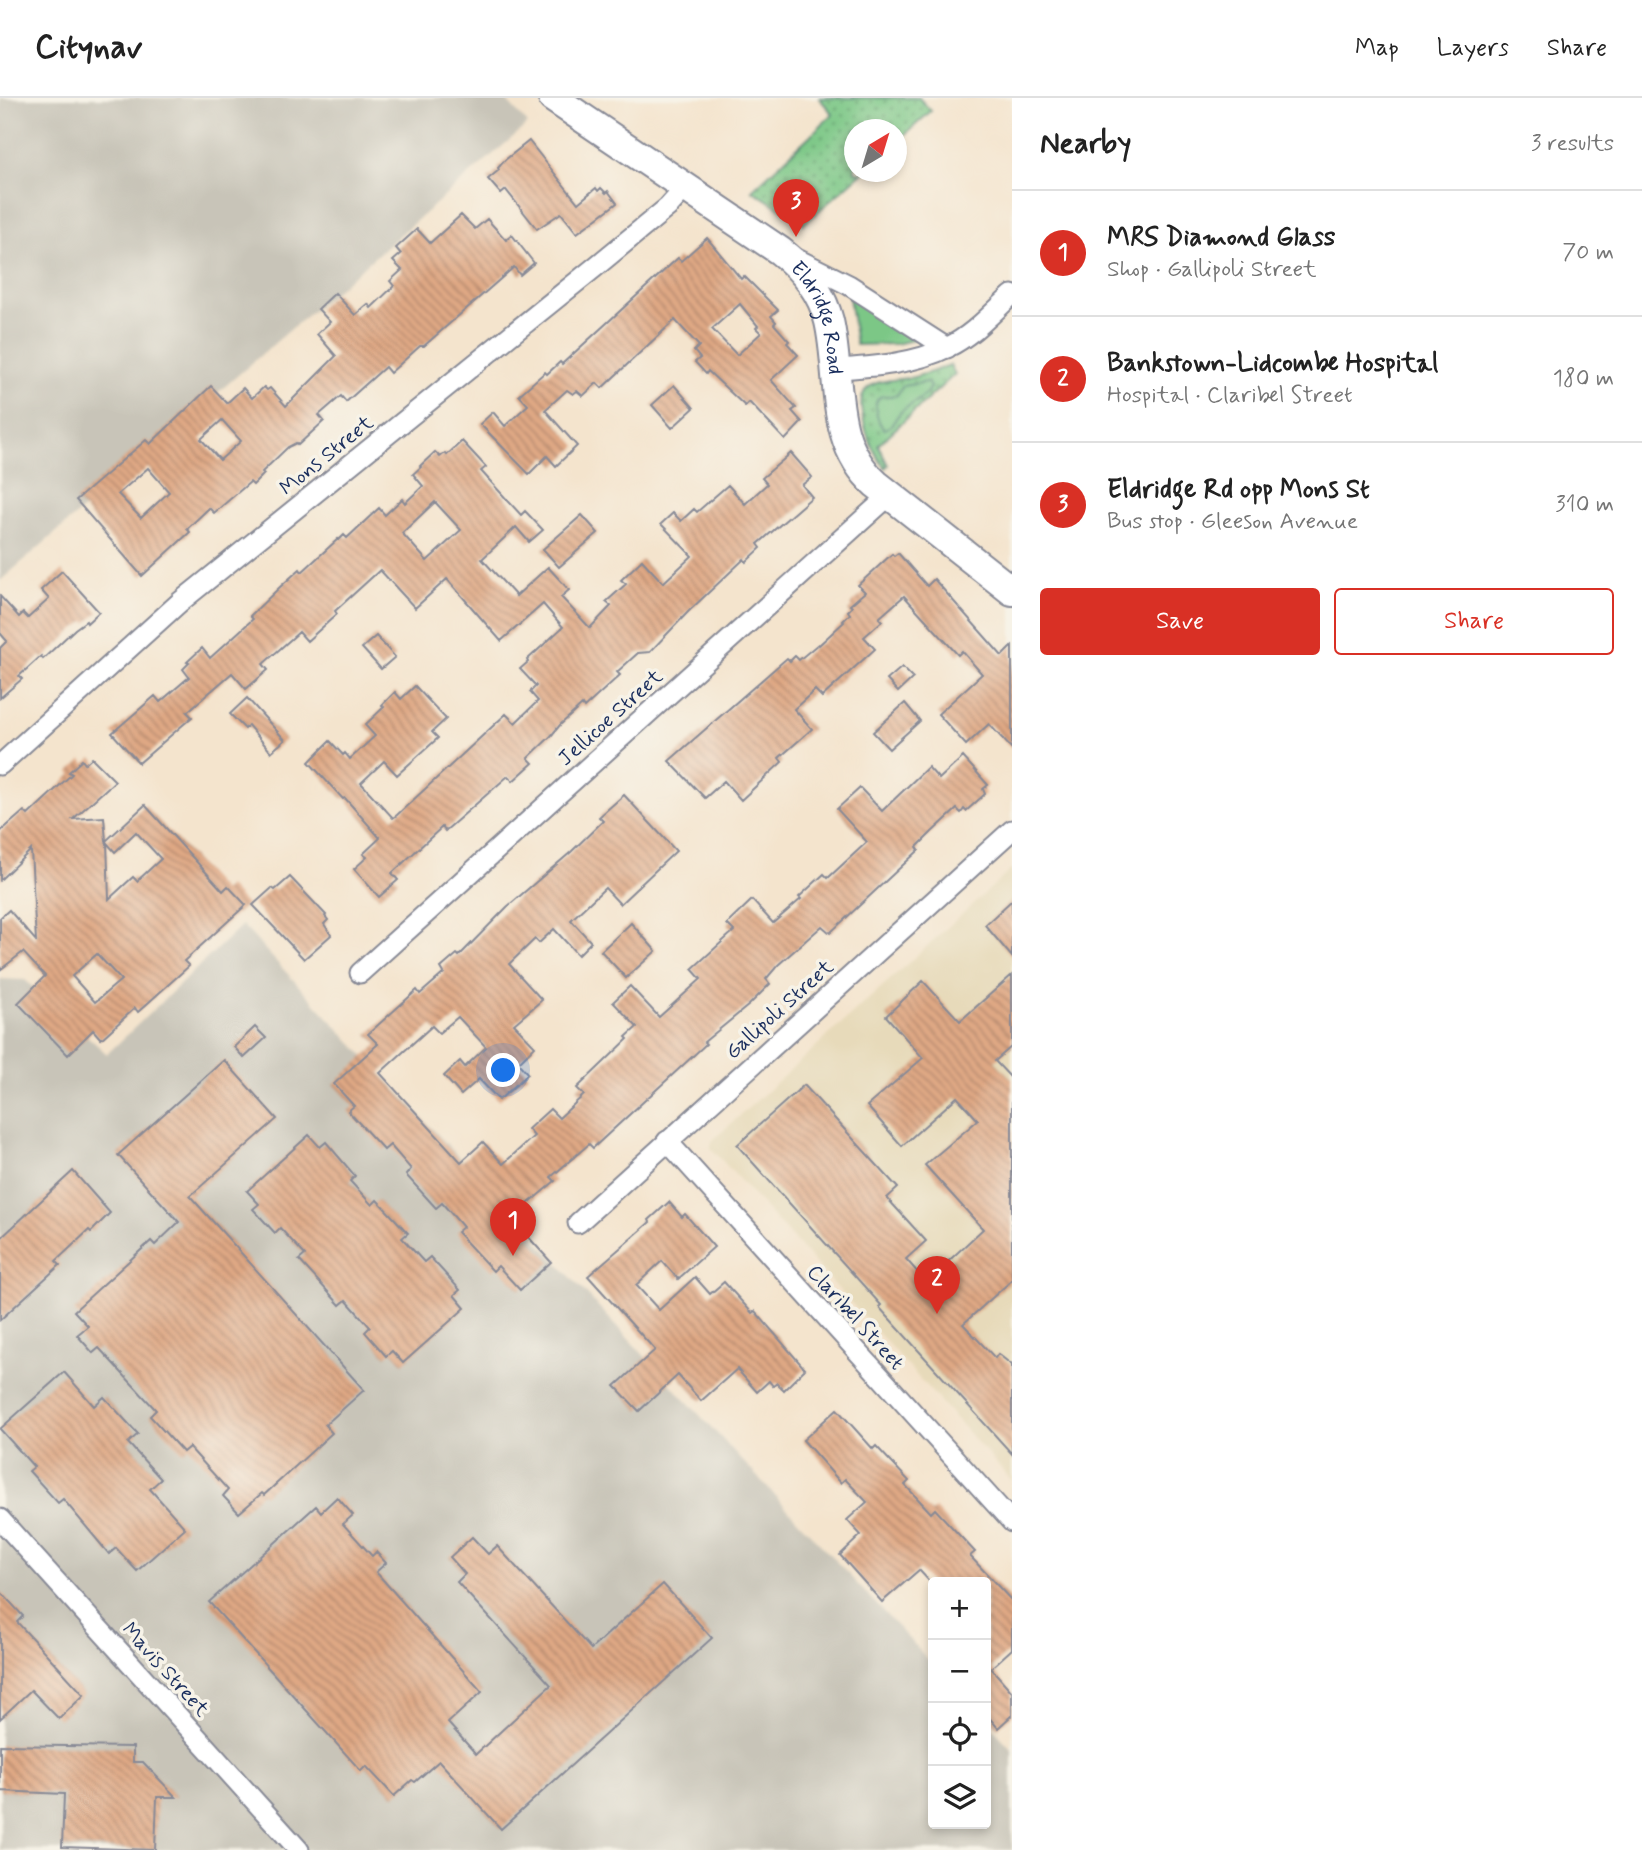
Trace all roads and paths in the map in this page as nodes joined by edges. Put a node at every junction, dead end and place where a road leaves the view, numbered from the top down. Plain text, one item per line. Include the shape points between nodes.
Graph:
1 (553, 98) edge
2 (685, 188) junction
3 (780, 251) junction
4 (1012, 295) edge
5 (947, 348) junction
6 (835, 369) junction
7 (890, 495) junction
8 (1012, 591) edge
9 (0, 765) edge
10 (1012, 830) edge
11 (360, 973) dead end
12 (667, 1141) junction
13 (578, 1223) dead end
14 (0, 1520) edge
15 (1012, 1522) edge
16 (299, 1850) edge

1 - 2 street, Eldridge Road
2 - 3 street, Eldridge Road
2 - 9 street, Mons Street via 594,268 180,602
3 - 5 street via 849,285
3 - 6 street, Eldridge Road via 800,269 820,299 829,320
4 - 5 street
5 - 6 street via 907,360
6 - 7 street, Eldridge Road via 847,444 858,466
7 - 8 street, Eldridge Road
7 - 11 street, Jellicoe Street
10 - 12 street, Gallipoli Street
12 - 13 street, Gallipoli Street
12 - 15 street, Claribel Street
14 - 16 street, Mavis Street

